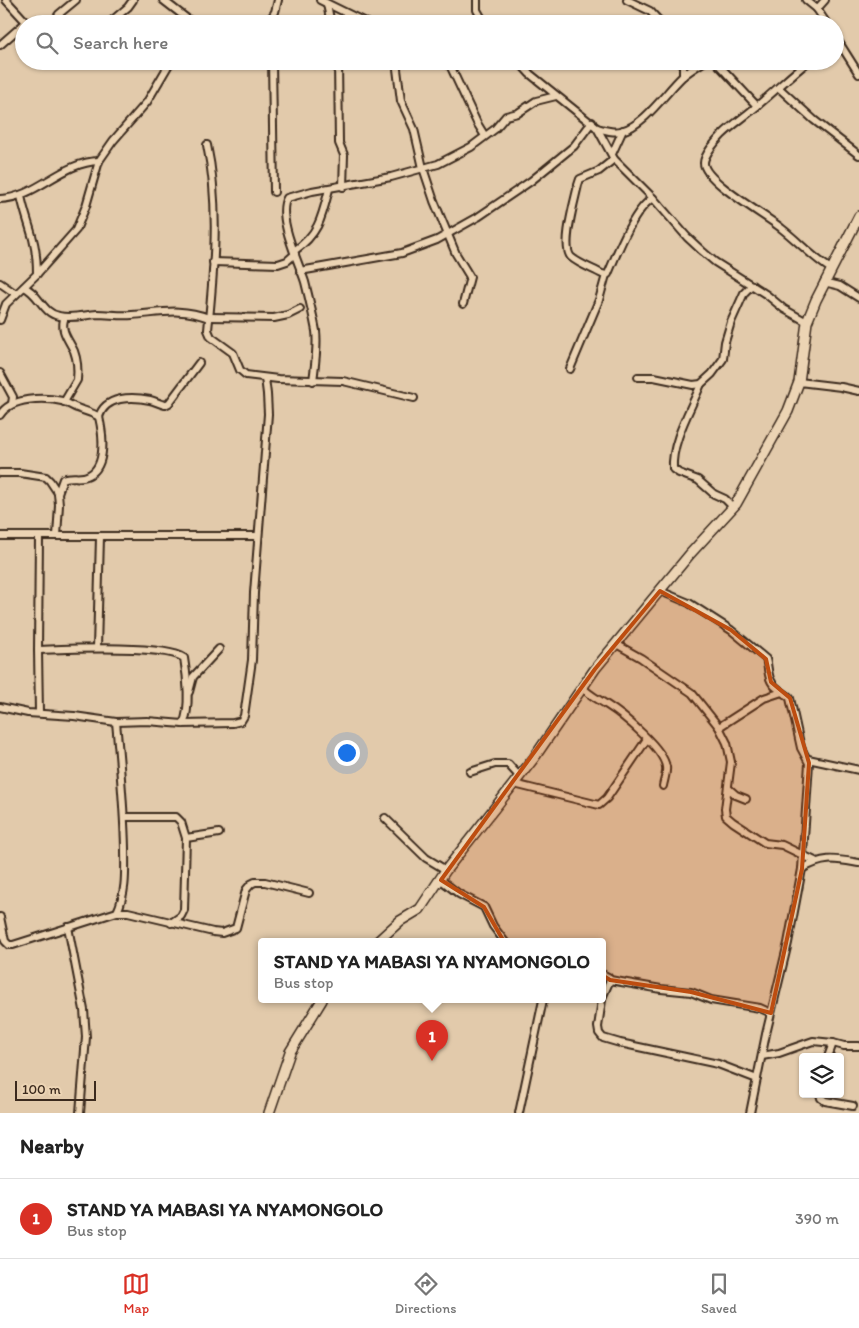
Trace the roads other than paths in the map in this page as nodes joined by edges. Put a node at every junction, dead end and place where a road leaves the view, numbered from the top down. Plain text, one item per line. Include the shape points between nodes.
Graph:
1 (6, 0) edge
2 (76, 0) edge
3 (133, 0) edge
4 (163, 0) edge
5 (278, 0) edge
6 (320, 0) edge
7 (477, 0) edge
8 (627, 0) edge
9 (806, 0) edge
10 (825, 0) edge
11 (327, 4) junction
12 (816, 9) junction
13 (21, 15) edge
14 (58, 15) edge
15 (117, 15) edge
16 (182, 15) edge
17 (272, 15) edge
18 (329, 15) edge
19 (350, 15) edge
20 (480, 15) edge
21 (654, 15) edge
22 (820, 15) edge
23 (15, 32) edge
24 (0, 45) edge
25 (844, 52) edge
26 (166, 70) edge
27 (272, 70) edge
28 (338, 70) edge
29 (397, 70) edge
30 (452, 70) edge
31 (526, 70) edge
32 (683, 70) edge
33 (692, 70) edge
34 (723, 70) edge
35 (799, 70) edge
36 (859, 74) edge
37 (683, 76) junction
38 (779, 88) junction
39 (556, 96) junction
40 (757, 106) junction
41 (592, 122) junction
42 (598, 128) junction
43 (623, 130) junction
44 (485, 136) junction
45 (207, 145) dead end
46 (859, 155) edge
47 (613, 156) junction
48 (99, 161) junction
49 (423, 168) junction
50 (342, 187) junction
51 (329, 189) junction
52 (274, 192) dead end
53 (21, 196) junction
54 (654, 198) junction
55 (0, 199) edge
56 (859, 216) edge
57 (448, 233) junction
58 (294, 253) junction
59 (213, 262) junction
60 (831, 269) junction
61 (300, 271) junction
62 (37, 274) junction
63 (606, 275) junction
64 (824, 282) junction
65 (0, 283) edge
66 (752, 285) junction
67 (24, 287) junction
68 (16, 294) junction
69 (859, 298) edge
70 (464, 304) dead end
71 (300, 309) dead end
72 (65, 317) junction
73 (209, 317) junction
74 (0, 320) edge
75 (807, 322) junction
76 (199, 363) dead end
77 (570, 370) dead end
78 (0, 373) edge
79 (638, 377) dead end
80 (265, 378) junction
81 (313, 381) junction
82 (799, 382) junction
83 (701, 384) junction
84 (859, 391) edge
85 (414, 398) dead end
86 (64, 402) junction
87 (12, 404) junction
88 (0, 415) edge
89 (98, 417) junction
90 (0, 473) edge
91 (58, 493) junction
92 (733, 507) junction
93 (0, 536) edge
94 (40, 536) junction
95 (57, 536) junction
96 (258, 536) junction
97 (100, 537) junction
98 (660, 591) junction
99 (616, 644) junction
100 (97, 648) junction
101 (219, 649) dead end
102 (38, 650) junction
103 (582, 687) junction
104 (782, 692) junction
105 (187, 698) junction
106 (0, 708) edge
107 (39, 713) junction
108 (116, 722) junction
109 (183, 724) junction
110 (719, 727) junction
111 (647, 739) junction
112 (808, 759) junction
113 (859, 770) edge
114 (470, 772) dead end
115 (519, 776) junction
116 (514, 784) junction
117 (663, 786) dead end
118 (728, 788) junction
119 (746, 799) dead end
120 (124, 817) junction
121 (385, 818) dead end
122 (219, 833) dead end
123 (186, 838) junction
124 (803, 855) junction
125 (815, 861) junction
126 (859, 863) edge
127 (802, 869) junction
128 (446, 870) junction
129 (441, 880) junction
130 (309, 892) dead end
131 (118, 912) junction
132 (0, 918) edge
133 (171, 923) junction
134 (68, 927) junction
135 (381, 938) edge
136 (502, 938) edge
137 (606, 977) edge
138 (610, 980) junction
139 (606, 990) edge
140 (320, 1003) edge
141 (542, 1003) edge
142 (601, 1003) edge
143 (771, 1013) junction
144 (833, 1042) junction
145 (859, 1046) edge
146 (829, 1053) edge
147 (762, 1056) junction
148 (757, 1079) junction
149 (821, 1098) edge
150 (853, 1106) dead end
151 (80, 1113) edge
152 (269, 1113) edge
153 (519, 1113) edge
154 (750, 1113) edge

1 - 13 street
2 - 14 street
3 - 15 street
4 - 16 street
5 - 17 street
6 - 11 street
7 - 20 street
8 - 21 street
9 - 12 street
10 - 12 street
11 - 18 street
11 - 19 street
12 - 22 street
23 - 24 street
25 - 36 street
26 - 48 street via 148,102
27 - 52 street
28 - 50 street via 339,143 344,156
29 - 49 street via 401,101 414,130
30 - 44 street
31 - 39 street
32 - 37 street
33 - 37 street
34 - 40 street
35 - 38 street
37 - 43 street via 646,115
38 - 40 street
38 - 46 street
39 - 41 street
39 - 44 street via 536,101 518,113 506,116
40 - 60 street via 721,136 708,153 704,165 716,181 780,226
41 - 42 street
41 - 57 street via 574,146 531,181
42 - 43 street
42 - 47 street
43 - 47 street
44 - 49 street via 465,151
45 - 59 street via 215,199
47 - 54 street
47 - 63 street via 599,171 580,179 567,241 572,258
48 - 53 street via 72,166
48 - 62 street via 76,230
49 - 50 street
49 - 57 street
50 - 51 street
51 - 58 street via 320,223
51 - 58 street via 293,196 284,202 287,231
53 - 55 street
53 - 62 street via 33,238
54 - 63 street via 645,203
54 - 66 street via 702,251
56 - 60 main road
57 - 61 street via 402,253
57 - 70 street via 470,278
58 - 59 street via 287,261 278,264
58 - 61 street
59 - 73 street
60 - 64 main road
61 - 81 street via 316,333
62 - 67 street
63 - 77 street
64 - 69 street via 840,286
64 - 75 main road
65 - 68 street
66 - 75 street
66 - 83 street via 744,293 731,322 723,359
67 - 68 street
67 - 72 street via 32,291 52,314
68 - 74 street via 6,304
71 - 73 street via 274,318
72 - 73 street via 132,315 163,310
72 - 86 street via 63,329 74,352 77,376
73 - 80 street via 209,334 233,353 242,374
75 - 82 main road
76 - 89 street via 169,403 116,400 105,406
78 - 87 street via 14,397
79 - 83 street
80 - 81 street
80 - 96 street via 268,414
81 - 85 street via 343,381
82 - 84 street
82 - 92 main road via 784,418
83 - 92 street via 678,441 673,469 698,480
86 - 87 street via 34,400
86 - 89 street
87 - 88 street
89 - 91 street via 102,450 98,468 89,476 63,479
90 - 91 street via 46,477
91 - 95 street
92 - 98 main road
93 - 94 street
94 - 95 street
94 - 102 street
95 - 97 street
96 - 97 street
96 - 109 street via 252,660 244,716 234,724
97 - 100 street
98 - 99 main road
98 - 104 street via 689,604 731,630 762,655 766,659 771,682
99 - 103 main road
99 - 110 street via 692,693
100 - 102 street
100 - 105 street via 179,654 184,658
101 - 105 street via 193,677
102 - 107 street
103 - 111 street
103 - 115 main road
104 - 110 street via 764,698
104 - 112 street via 790,698 804,755
105 - 109 street via 188,712
106 - 107 street
107 - 108 street
108 - 109 street
108 - 120 street
110 - 118 street via 730,757
111 - 116 street via 599,805
111 - 117 street via 666,765
112 - 113 street
112 - 124 street
114 - 115 street via 495,764 508,764
115 - 116 main road
116 - 128 main road
118 - 119 street
118 - 124 street via 725,812 733,822 765,843 782,845
120 - 123 street via 176,817
120 - 131 street via 125,883
121 - 128 street via 426,858
122 - 123 street
123 - 133 street via 184,910
124 - 125 street
124 - 127 street
125 - 126 street via 827,858
125 - 127 street
127 - 143 street
128 - 129 main road
129 - 135 main road via 420,909
129 - 136 street via 484,907
130 - 133 street via 255,882 246,890 238,923 233,930 213,932
131 - 133 street
131 - 134 street
132 - 134 street via 5,941 9,945
134 - 151 street via 86,1036
137 - 138 street
138 - 139 street
138 - 143 street via 692,992 711,1000 760,1008
140 - 152 main road via 290,1052
141 - 153 street
142 - 148 street via 598,1027 603,1038 718,1064
143 - 147 street
144 - 145 street
144 - 146 street
144 - 147 street via 813,1041
147 - 148 street
148 - 154 street
149 - 150 street

